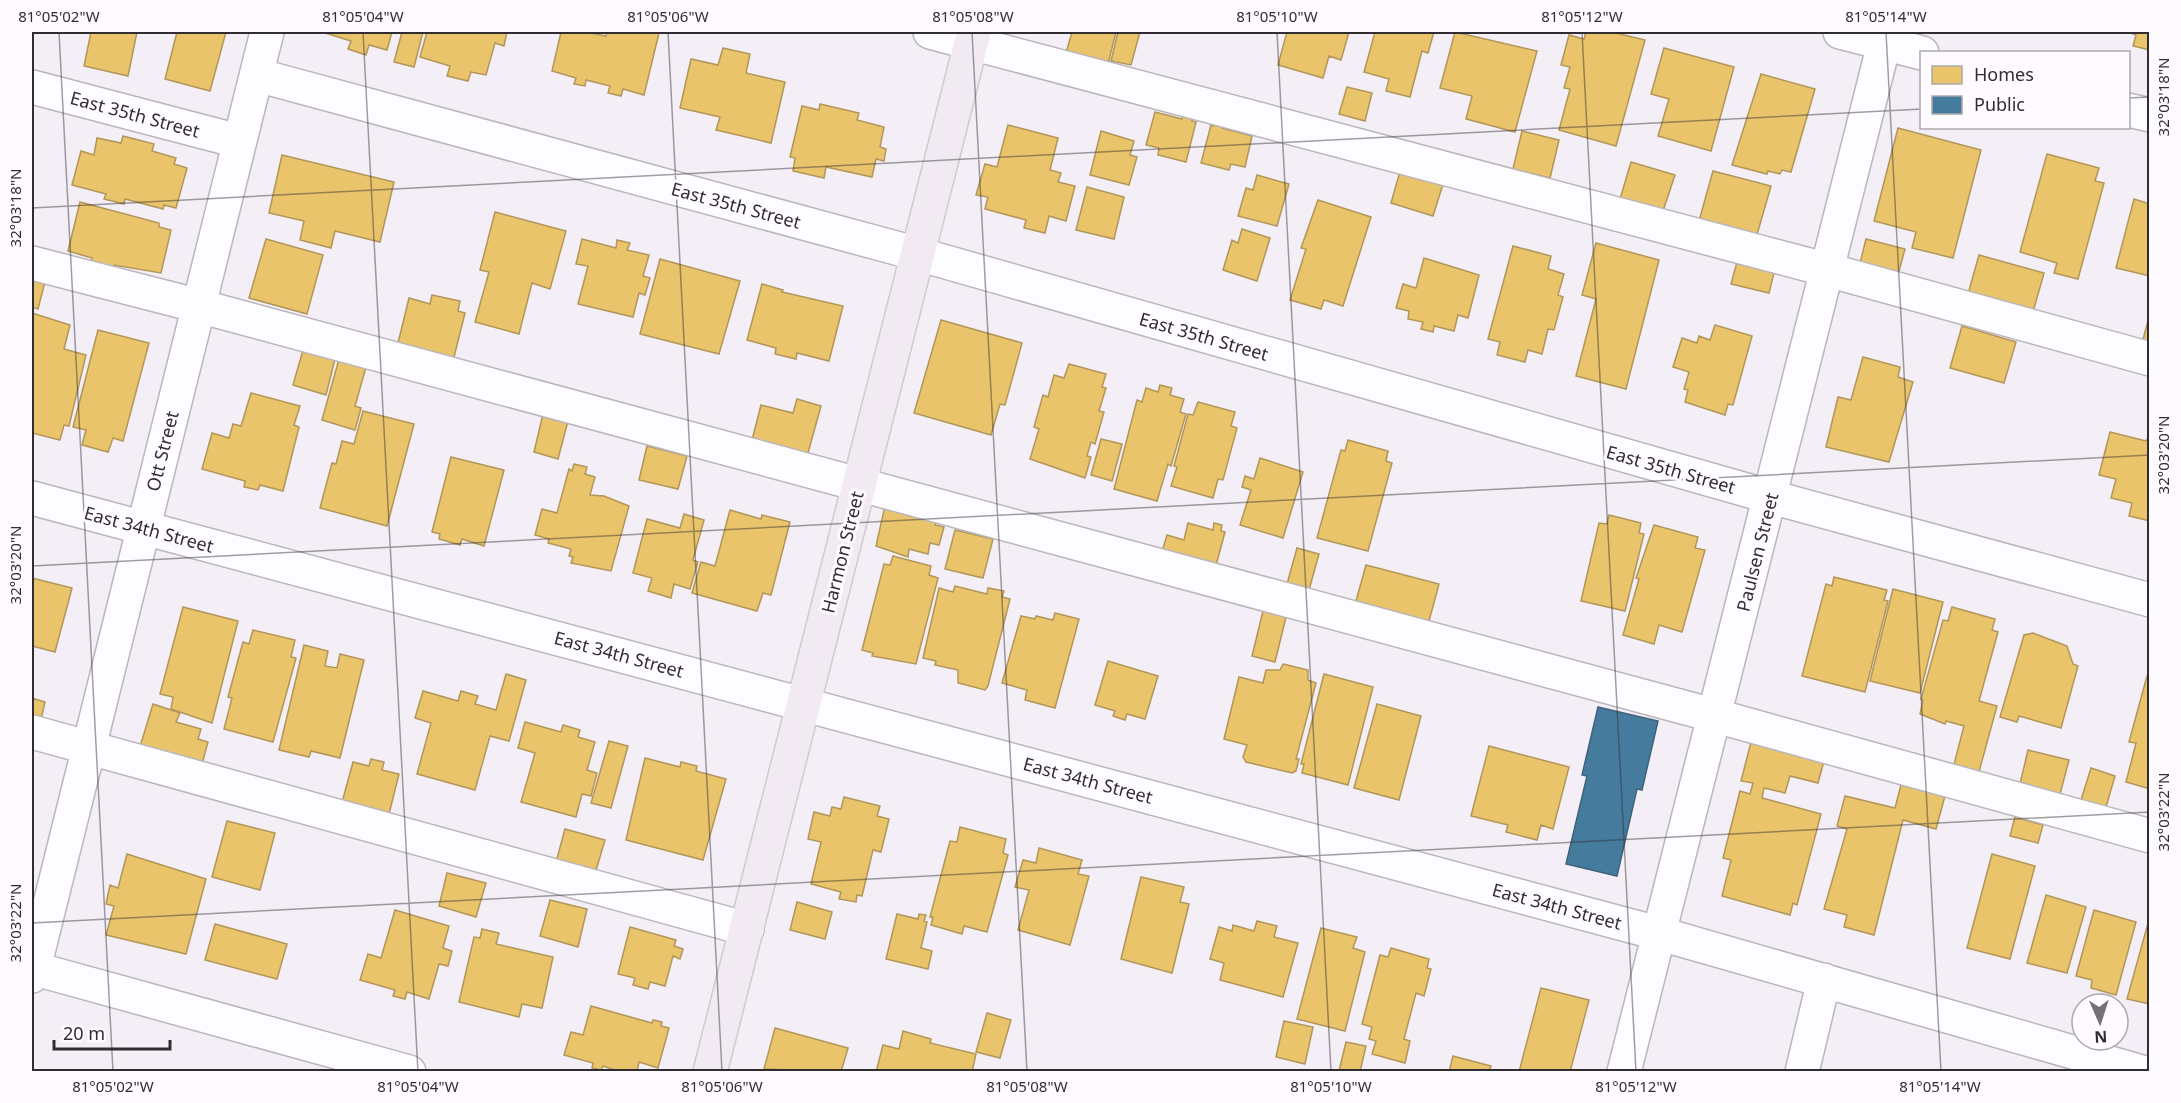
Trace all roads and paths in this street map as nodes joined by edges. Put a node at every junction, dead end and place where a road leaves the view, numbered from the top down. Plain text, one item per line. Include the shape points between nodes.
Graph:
1 (267, 32) edge
2 (930, 32) edge
3 (1840, 32) edge
4 (973, 37) edge
5 (1886, 37) edge
6 (1920, 52) edge
7 (257, 75) junction
8 (32, 87) edge
9 (2130, 110) edge
10 (2150, 115) edge
11 (238, 141) junction
12 (918, 254) junction
13 (32, 263) edge
14 (1828, 270) junction
15 (199, 306) junction
16 (2150, 359) edge
17 (859, 486) junction
18 (1771, 497) junction
19 (32, 498) edge
20 (142, 528) junction
21 (2150, 600) edge
22 (804, 704) junction
23 (1716, 716) junction
24 (32, 732) edge
25 (90, 747) junction
26 (2150, 836) edge
27 (747, 929) junction
28 (1661, 934) junction
29 (32, 971) edge
30 (1824, 980) junction
31 (410, 1071) edge
32 (710, 1071) edge
33 (1624, 1071) edge
34 (1802, 1071) edge
35 (2142, 1071) edge

1 - 7 street, Ott Street
2 - 4 street
3 - 5 street
4 - 12 main road, Harmon Street
4 - 14 street
5 - 6 street
5 - 14 street, Paulsen Street
7 - 11 street, Ott Street
7 - 12 street, East 35th Street
8 - 11 street, East 35th Street
9 - 10 street
11 - 15 street, Ott Street
12 - 17 main road, Harmon Street
12 - 18 street, East 35th Street
13 - 15 street
14 - 16 street
14 - 18 street, Paulsen Street
15 - 17 street
15 - 20 street, Ott Street
17 - 22 main road, Harmon Street
17 - 23 street
18 - 21 street, East 35th Street
18 - 23 street, Paulsen Street
19 - 20 street, East 34th Street
20 - 22 street, East 34th Street
20 - 25 street, Ott Street
22 - 27 main road, Harmon Street
22 - 28 street, East 34th Street
23 - 26 street
23 - 28 street, Paulsen Street
24 - 25 street
25 - 27 street
25 - 29 street, Ott Street
27 - 32 main road, Harmon Street
28 - 30 street, East 34th Street
28 - 33 street, Paulsen Street
29 - 31 street
30 - 34 street
30 - 35 street, East 34th Street

